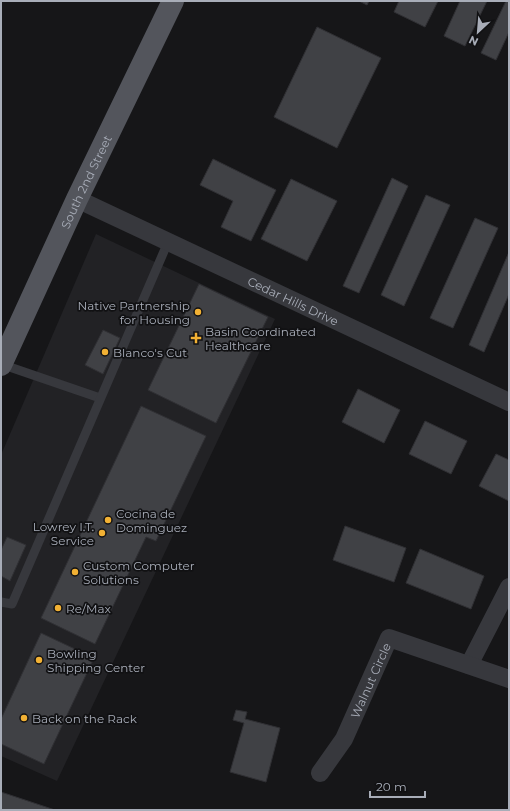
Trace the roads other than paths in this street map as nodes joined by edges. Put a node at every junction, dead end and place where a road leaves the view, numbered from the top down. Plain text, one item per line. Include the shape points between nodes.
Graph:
1 (173, 1) edge
2 (77, 199) junction
3 (168, 242) junction
4 (1, 364) edge
5 (100, 398) junction
6 (509, 402) edge
7 (509, 588) edge
8 (1, 602) edge
9 (469, 665) junction
10 (509, 679) edge
11 (320, 773) dead end

1 - 2 main road, South 2nd Street
2 - 3 street, Cedar Hills Drive
2 - 4 main road, South 2nd Street
3 - 5 lane
3 - 6 street, Cedar Hills Drive
4 - 5 lane
5 - 8 lane via 12,604
7 - 9 street
9 - 10 street
9 - 11 street, Walnut Circle via 389,638 344,739

